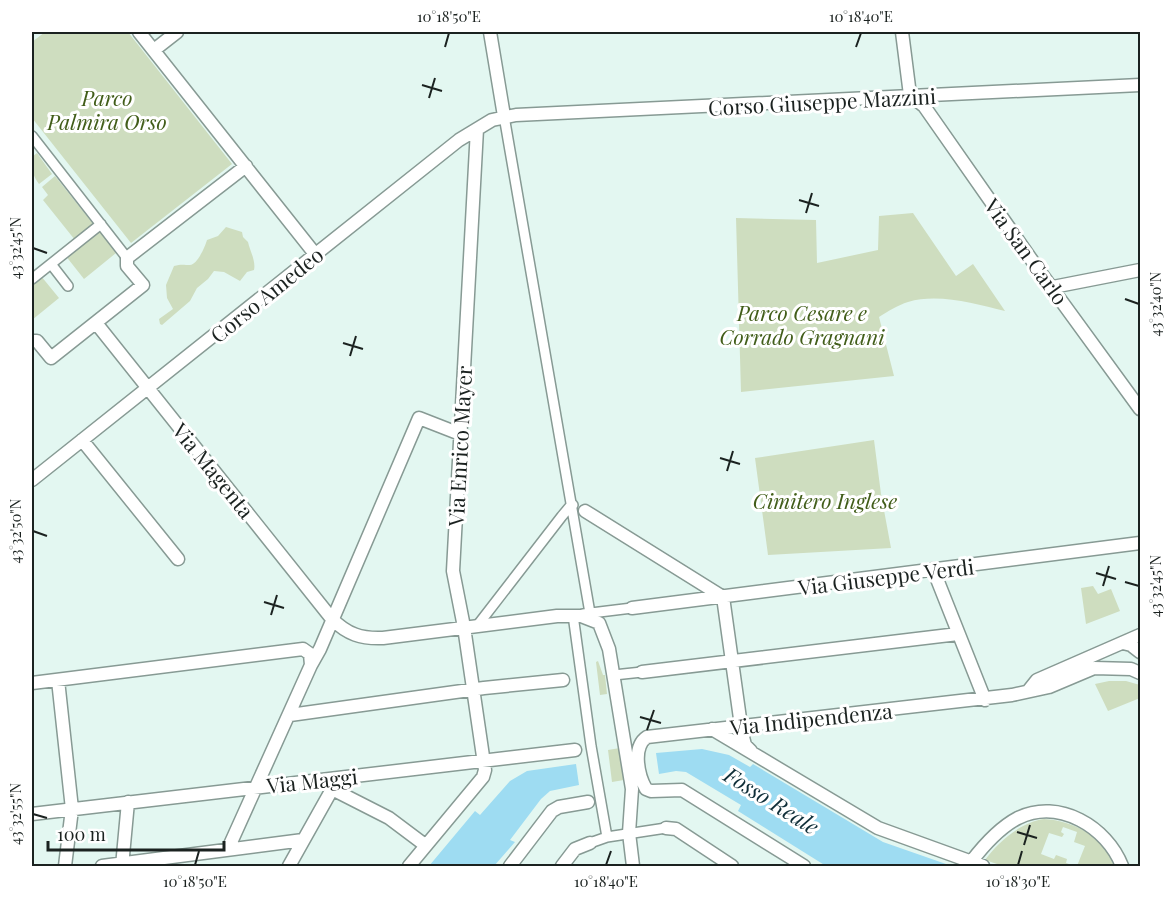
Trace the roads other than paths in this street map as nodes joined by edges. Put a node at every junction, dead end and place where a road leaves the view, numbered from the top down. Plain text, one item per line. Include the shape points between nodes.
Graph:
1 (139, 32) edge
2 (177, 32) edge
3 (490, 32) edge
4 (902, 32) edge
5 (154, 50) junction
6 (1140, 86) edge
7 (910, 95) junction
8 (504, 117) junction
9 (477, 129) junction
10 (32, 136) edge
11 (246, 166) junction
12 (101, 224) junction
13 (315, 254) junction
14 (128, 258) junction
15 (51, 264) junction
16 (1140, 270) edge
17 (32, 279) edge
18 (68, 286) dead end
19 (1053, 287) junction
20 (96, 323) junction
21 (32, 340) edge
22 (148, 388) junction
23 (1140, 409) edge
24 (460, 435) junction
25 (82, 440) junction
26 (32, 477) edge
27 (572, 504) junction
28 (585, 511) joint
29 (1140, 543) edge
30 (178, 559) dead end
31 (933, 569) junction
32 (723, 597) junction
33 (632, 608) joint
34 (590, 613) junction
35 (573, 615) junction
36 (332, 619) junction
37 (471, 627) junction
38 (958, 634) junction
39 (326, 635) junction
40 (1140, 635) edge
41 (1123, 643) junction
42 (303, 649) junction
43 (1140, 652) edge
44 (732, 660) junction
45 (311, 664) junction
46 (642, 672) joint
47 (1140, 673) edge
48 (614, 675) junction
49 (581, 678) junction
50 (58, 680) junction
51 (564, 680) joint
52 (32, 683) edge
53 (474, 690) junction
54 (1029, 690) junction
55 (985, 700) junction
56 (290, 715) junction
57 (741, 726) junction
58 (712, 729) junction
59 (591, 746) junction
60 (635, 749) junction
61 (575, 750) joint
62 (752, 752) junction
63 (484, 761) junction
64 (338, 777) junction
65 (639, 781) junction
66 (256, 786) junction
67 (332, 789) junction
68 (601, 799) junction
69 (128, 802) junction
70 (588, 802) joint
71 (72, 809) junction
72 (32, 814) edge
73 (666, 828) joint
74 (629, 833) junction
75 (608, 837) junction
76 (303, 840) junction
77 (590, 843) joint
78 (425, 845) junction
79 (228, 849) junction
80 (977, 864) edge
81 (122, 865) edge
82 (65, 867) edge
83 (102, 867) edge
84 (289, 867) edge
85 (409, 867) edge
86 (510, 867) edge
87 (562, 867) edge
88 (633, 867) edge
89 (732, 867) edge
90 (804, 867) edge
91 (1122, 867) edge

1 - 5 street
2 - 5 street
3 - 8 street
4 - 7 street
5 - 11 street
6 - 7 street, Corso Giuseppe Mazzini
7 - 8 street, Corso Giuseppe Mazzini
7 - 19 street, Via San Carlo via 924,106
8 - 9 street, Corso Amedeo
8 - 27 street
9 - 13 street, Corso Amedeo
9 - 24 street, Via Enrico Mayer
10 - 12 street
11 - 13 street
11 - 14 street
12 - 14 street
12 - 15 street
13 - 22 street, Corso Amedeo
14 - 20 street via 127,266 143,285
15 - 17 street
15 - 18 street
16 - 19 street
19 - 23 street, Via San Carlo
20 - 21 street via 51,358
20 - 22 street, Via Magenta
22 - 25 street, Corso Amedeo
22 - 36 street, Via Magenta
24 - 36 street via 419,418
24 - 37 street, Via Enrico Mayer via 453,571
25 - 26 street, Corso Amedeo
25 - 30 street
27 - 28 street
27 - 34 street
27 - 37 street
28 - 32 street
29 - 31 street, Via Giuseppe Verdi
31 - 32 street, Via Giuseppe Verdi
31 - 38 street
32 - 33 street, Via Giuseppe Verdi
32 - 44 street
33 - 34 street
34 - 35 street
35 - 37 street, Via Magenta
35 - 48 street, Via Magenta via 599,623
35 - 49 street
36 - 37 street, Via Magenta via 349,633 364,638
36 - 39 street
37 - 53 street, Via Enrico Mayer
38 - 44 street
38 - 55 street
39 - 42 street via 314,647
39 - 45 street
40 - 41 street
41 - 43 street
41 - 54 street via 1037,680
42 - 45 street via 310,654
42 - 50 street
44 - 46 street
44 - 57 street
45 - 56 street
46 - 48 street
47 - 54 street, Via Indipendenza via 1131,669 1094,668 1049,687
48 - 60 street
49 - 51 street
49 - 59 street
50 - 52 street
50 - 71 street
51 - 53 street
53 - 56 street
53 - 63 street, Via Enrico Mayer
54 - 55 street, Via Indipendenza
55 - 57 street, Via Indipendenza
56 - 66 street
57 - 58 street, Via Indipendenza
57 - 62 street via 745,746
58 - 60 street, Via Indipendenza via 647,737
58 - 62 street
59 - 61 street, Via Maggi
59 - 68 street
60 - 65 street
61 - 63 street, Via Maggi
62 - 80 street via 878,828
63 - 64 street, Via Maggi
63 - 78 street via 483,777
64 - 66 street, Via Maggi
64 - 67 street
65 - 74 street via 633,795
65 - 90 street via 651,790 682,790
66 - 69 street, Via Maggi
66 - 79 street
67 - 76 street
67 - 78 street via 389,818
68 - 70 street
68 - 75 street
69 - 71 street, Via Maggi
69 - 81 street
70 - 86 street via 552,811
71 - 72 street, Via Maggi
71 - 82 street
73 - 74 street
73 - 89 street via 676,830
74 - 75 street
74 - 88 street
75 - 77 street
76 - 79 street
76 - 84 street
77 - 87 street via 575,849
78 - 85 street
79 - 81 street
80 - 91 street via 991,838 1012,822 1045,811 1072,816 1093,827 1110,843
81 - 83 street

